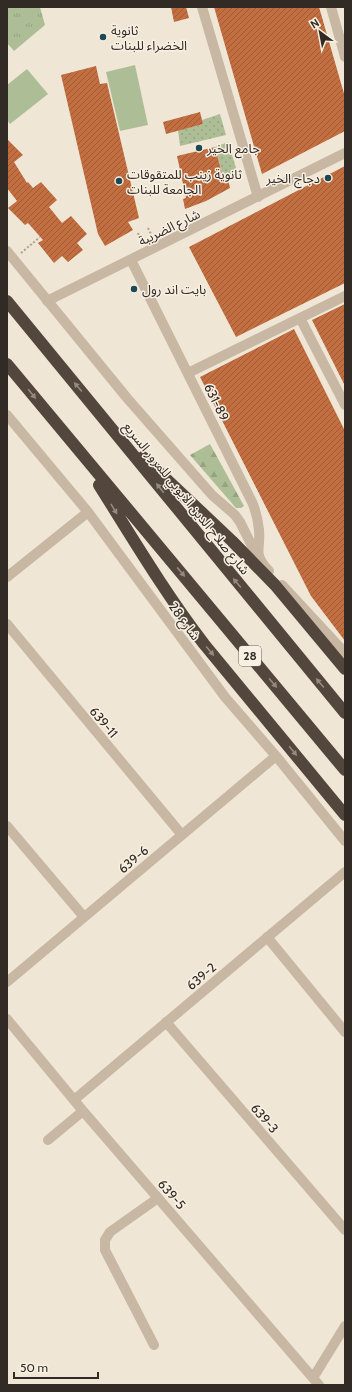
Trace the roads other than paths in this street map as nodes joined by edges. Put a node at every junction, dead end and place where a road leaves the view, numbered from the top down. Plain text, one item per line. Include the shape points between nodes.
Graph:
1 (202, 7) edge
2 (335, 8) edge
3 (345, 57) edge
4 (345, 153) edge
5 (258, 197) junction
6 (7, 251) edge
7 (131, 260) junction
8 (345, 296) edge
9 (47, 301) junction
10 (7, 302) edge
11 (300, 318) junction
12 (7, 364) edge
13 (188, 373) junction
14 (345, 405) edge
15 (7, 415) edge
16 (111, 427) junction
17 (79, 452) junction
18 (88, 512) junction
19 (260, 562) junction
20 (7, 577) edge
21 (275, 585) junction
22 (7, 624) edge
23 (345, 653) edge
24 (345, 669) edge
25 (345, 713) edge
26 (276, 756) junction
27 (345, 770) edge
28 (345, 815) edge
29 (7, 826) edge
30 (182, 835) junction
31 (345, 841) edge
32 (345, 872) edge
33 (84, 917) junction
34 (268, 937) junction
35 (7, 982) edge
36 (7, 1019) edge
37 (166, 1022) junction
38 (345, 1032) edge
39 (74, 1100) junction
40 (83, 1111) junction
41 (48, 1140) dead end
42 (158, 1198) junction
43 (345, 1230) edge
44 (345, 1326) edge
45 (154, 1345) dead end
46 (316, 1382) edge

1 - 5 street
2 - 3 street
4 - 5 street, شارع الضريبة
5 - 7 street, شارع الضريبة
6 - 9 street
7 - 9 street, شارع الضريبة
7 - 13 street, 631-89
8 - 11 street
9 - 19 street via 198,480 240,522
16 -> 10 highway, شارع صلاح الدين الايوبي للمرور السريع
11 - 13 street
11 - 14 street
12 -> 17 highway, 28
13 - 19 street, 631-89 via 252,502 259,529
15 - 18 street, شارع 28
16 - 21 highway
25 -> 16 highway, شارع صلاح الدين الايوبي للمرور السريع
17 -> 27 highway, 28
17 -> 28 highway via 182,616
18 - 20 street
18 - 26 street, شارع 28 via 201,666
19 - 21 street
19 - 23 street
21 - 24 highway
22 - 30 street, 639-11
26 - 30 street, 639-6
26 - 31 street, شارع 28
29 - 33 street
30 - 33 street, 639-6
32 - 34 street, 639-2
33 - 35 street, 639-6
34 - 37 street, 639-2
34 - 38 street
36 - 39 street, 639-5
37 - 39 street, 639-2
37 - 43 street, 639-3
39 - 40 street, 639-5
40 - 41 street
40 - 42 street, 639-5
42 - 45 street via 110,1232 105,1240 105,1250
42 - 46 street, 639-5
44 - 46 street

